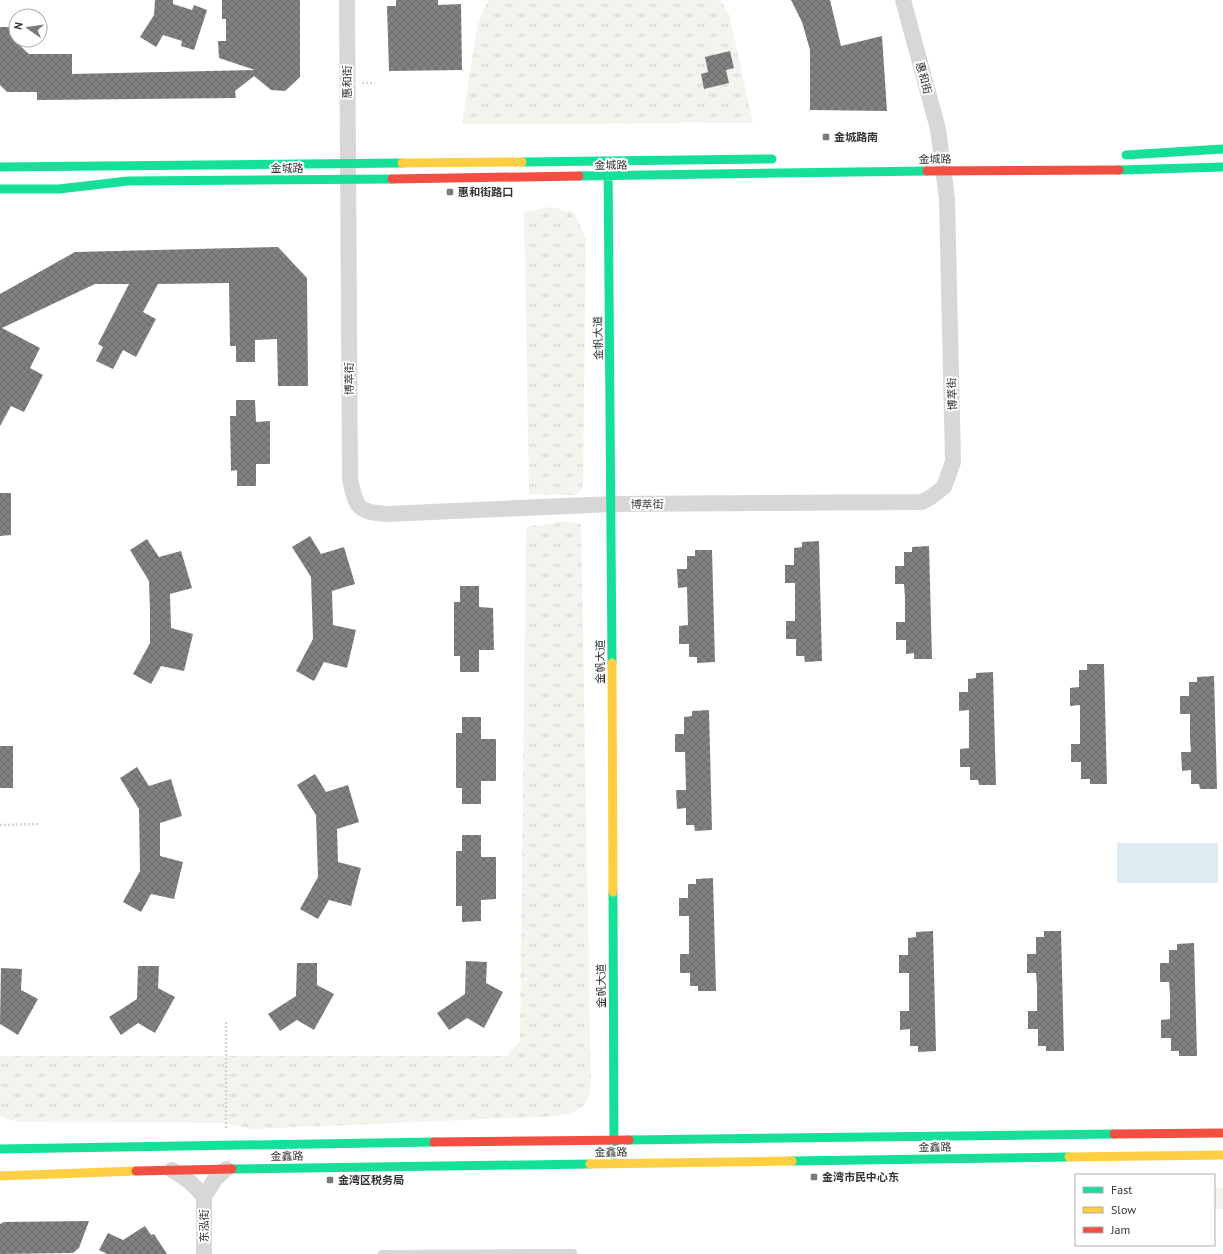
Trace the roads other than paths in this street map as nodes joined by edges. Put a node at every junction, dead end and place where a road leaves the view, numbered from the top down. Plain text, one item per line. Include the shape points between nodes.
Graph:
1 (347, 0) edge
2 (903, 0) edge
3 (1223, 148) edge
4 (1115, 156) dead end
5 (785, 158) dead end
6 (942, 160) junction
7 (608, 161) junction
8 (348, 163) junction
9 (1, 167) edge
10 (1223, 167) edge
11 (609, 177) junction
12 (348, 179) junction
13 (0, 189) edge
14 (612, 504) junction
15 (1223, 1133) edge
16 (614, 1140) junction
17 (0, 1143) edge
18 (0, 1149) edge
19 (14, 1149) junction
20 (1223, 1155) edge
21 (614, 1164) junction
22 (226, 1169) junction
23 (172, 1170) junction
24 (0, 1176) edge
25 (204, 1197) junction
26 (204, 1254) edge
27 (382, 1254) edge
28 (573, 1254) edge

1 - 8 street, 惠和街
2 - 6 street, 惠和街 via 938,128
3 - 4 street
5 - 7 street, 金城路
6 - 10 street, 金城路 via 1170,169
6 - 11 street, 金城路
6 - 14 street, 博萃街 via 946,198 954,462 944,487 922,502
7 - 8 street, 金城路
7 - 11 street, 金帆大道
8 - 9 street, 金城路
8 - 12 street, 惠和街
11 - 12 street, 金城路
11 - 14 street, 金帆大道
12 - 13 street, 金城路 via 128,181 59,189
12 - 14 street, 博萃街 via 350,479 358,506 369,512 387,514
14 - 16 street, 金帆大道
15 - 16 street, 金鑫路
16 - 19 street, 金鑫路
16 - 21 street, 金帆大道
17 - 19 street
18 - 19 street, 金鑫路
20 - 21 street, 金鑫路
21 - 22 street, 金鑫路
22 - 23 street, 金鑫路
22 - 25 street, 东泓街
23 - 24 street, 金鑫路
23 - 25 street, 东泓街 via 195,1185
25 - 26 street, 东泓街
27 - 28 lane

